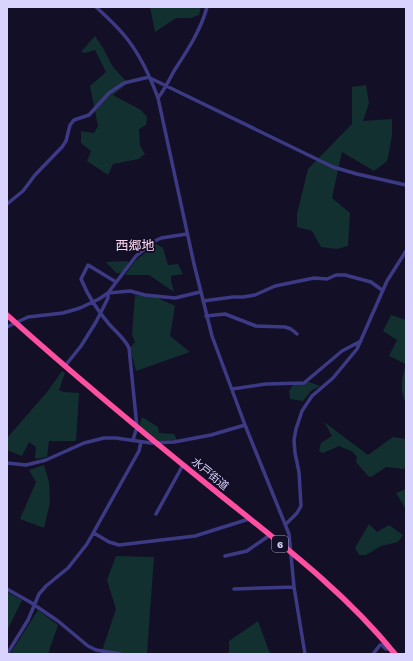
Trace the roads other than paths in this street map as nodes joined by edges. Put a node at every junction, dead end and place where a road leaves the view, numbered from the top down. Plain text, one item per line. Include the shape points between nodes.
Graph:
1 (96, 7) edge
2 (207, 7) edge
3 (149, 78) junction
4 (167, 86) junction
5 (158, 98) junction
6 (406, 185) edge
7 (7, 204) edge
8 (188, 234) junction
9 (406, 250) edge
10 (116, 282) junction
11 (382, 290) junction
12 (200, 292) junction
13 (108, 293) junction
14 (203, 301) junction
15 (92, 302) junction
16 (100, 312) junction
17 (7, 315) edge
18 (206, 316) junction
19 (16, 323) junction
20 (7, 327) edge
21 (297, 334) dead end
22 (361, 341) junction
23 (65, 366) junction
24 (232, 390) junction
25 (245, 425) junction
26 (137, 427) junction
27 (132, 440) junction
28 (141, 442) junction
29 (157, 443) junction
30 (7, 463) edge
31 (183, 465) junction
32 (156, 514) dead end
33 (249, 519) junction
34 (286, 524) junction
35 (94, 533) junction
36 (270, 535) junction
37 (291, 552) junction
38 (224, 556) dead end
39 (294, 587) junction
40 (7, 589) edge
41 (234, 589) dead end
42 (34, 605) junction
43 (390, 648) junction
44 (7, 654) edge
45 (120, 654) edge
46 (305, 654) edge
47 (372, 654) edge
48 (395, 654) edge

1 - 3 street via 129,41
2 - 4 street via 192,42
3 - 4 street
3 - 5 street
3 - 7 street via 116,88 89,115 74,120 62,147 23,191
4 - 5 street
4 - 6 street via 333,166
5 - 8 street
8 - 10 street via 155,241 136,256
8 - 12 street
9 - 11 street
10 - 13 street
10 - 15 street via 88,265 81,280
11 - 14 street via 370,282 336,275 275,286 243,298
11 - 22 street
12 - 13 street via 175,298 130,291
12 - 14 street
13 - 15 street
13 - 16 street
14 - 18 street
15 - 16 street
15 - 19 street via 63,313 31,316
16 - 23 street via 81,346
16 - 26 street via 129,348
17 - 19 highway, 水戸街道 / 6
18 - 21 street via 225,314 256,326 286,327
18 - 24 street
19 - 20 street
19 - 23 highway, 水戸街道 / 6
22 - 24 street via 342,351 304,383 266,384
22 - 34 street via 338,373 312,396 302,411 294,440 301,506
23 - 26 highway, 水戸街道 / 6
24 - 25 street
25 - 29 street via 187,440
25 - 34 street
26 - 27 street
26 - 29 highway, 水戸街道 / 6
27 - 28 street
27 - 30 street via 104,438 84,443 46,460 26,465
28 - 29 street
28 - 35 street via 139,451
29 - 31 highway, 水戸街道 / 6
31 - 32 street
31 - 33 highway, 水戸街道 / 6
33 - 35 street via 195,536 133,544 116,545
33 - 36 highway, 水戸街道 / 6
34 - 37 street
35 - 42 street via 71,565 42,590
36 - 37 highway, 水戸街道 / 6
36 - 38 street via 247,552
37 - 39 street
37 - 43 highway, 水戸街道 / 6 via 348,603
39 - 41 street
39 - 46 street
40 - 42 street
42 - 44 street via 25,626
42 - 45 street via 88,646
43 - 47 street via 386,649 380,645
43 - 48 highway, 水戸街道 / 6

